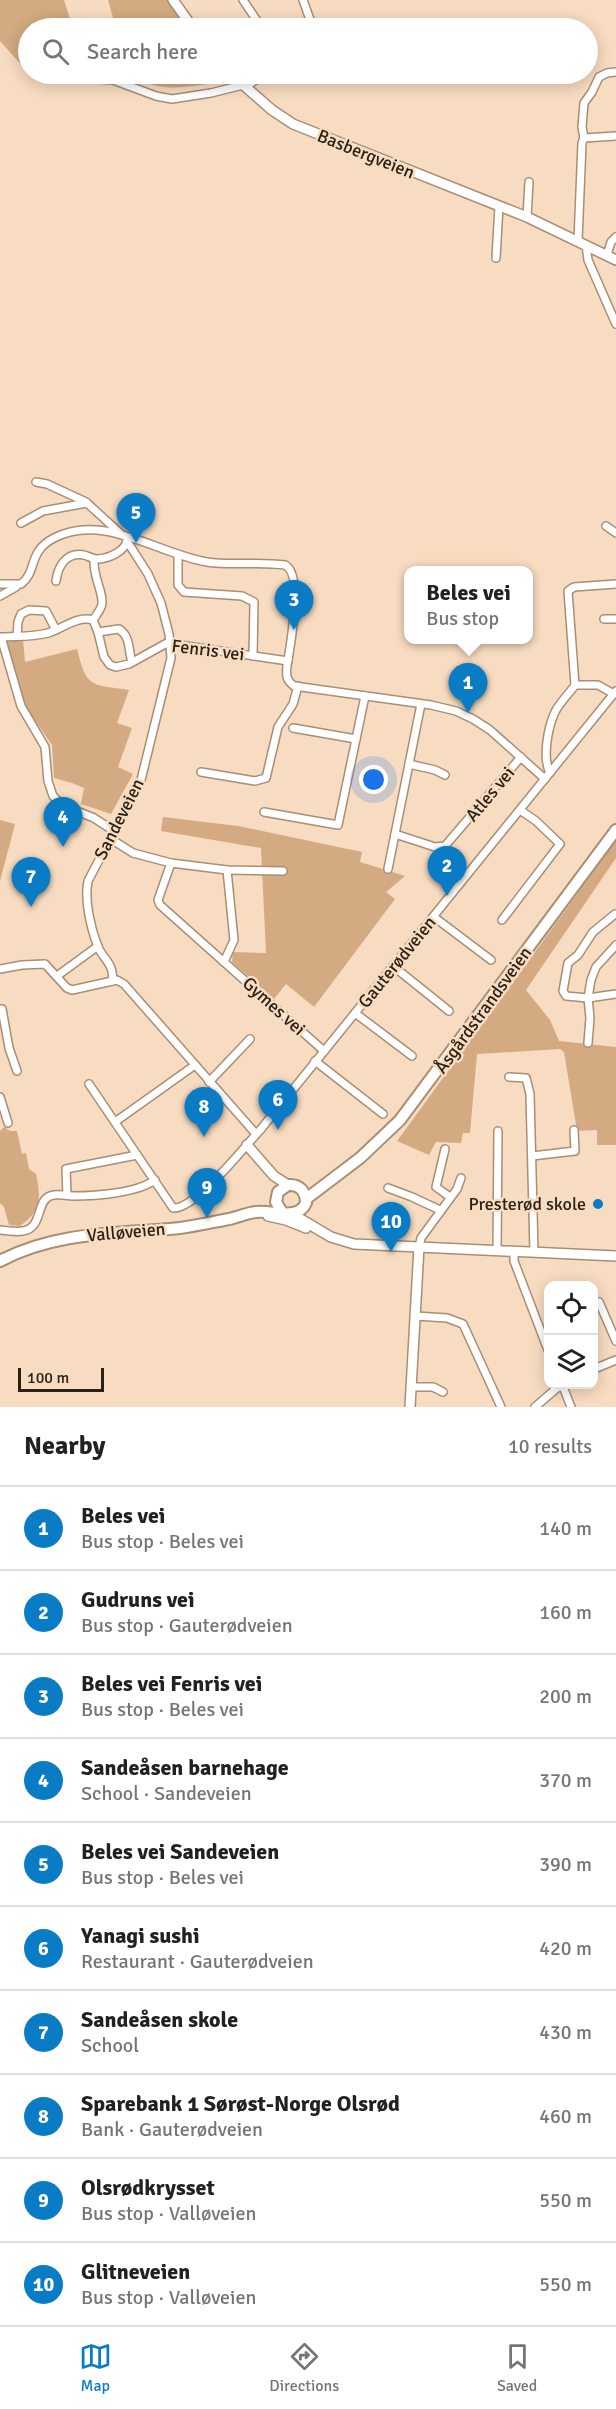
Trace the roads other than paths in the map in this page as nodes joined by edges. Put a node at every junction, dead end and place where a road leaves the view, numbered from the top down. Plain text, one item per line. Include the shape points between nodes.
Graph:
1 (173, 0) edge
2 (243, 0) edge
3 (303, 0) edge
4 (186, 18) edge
5 (255, 18) edge
6 (309, 18) edge
7 (615, 72) edge
8 (598, 77) edge
9 (124, 84) edge
10 (248, 84) edge
11 (595, 84) edge
12 (244, 86) junction
13 (616, 136) edge
14 (584, 138) junction
15 (529, 182) dead end
16 (499, 206) junction
17 (527, 217) junction
18 (616, 237) edge
19 (582, 243) junction
20 (607, 255) junction
21 (496, 258) dead end
22 (616, 260) edge
23 (616, 324) edge
24 (36, 482) dead end
25 (87, 503) junction
26 (21, 523) dead end
27 (606, 526) dead end
28 (616, 533) edge
29 (125, 538) junction
30 (178, 556) junction
31 (94, 559) junction
32 (56, 580) dead end
33 (0, 584) edge
34 (616, 584) edge
35 (18, 585) junction
36 (0, 596) edge
37 (604, 619) dead end
38 (616, 619) edge
39 (93, 620) junction
40 (56, 630) junction
41 (98, 632) junction
42 (2, 635) edge
43 (17, 636) junction
44 (171, 644) junction
45 (253, 656) junction
46 (288, 661) junction
47 (132, 662) junction
48 (575, 685) junction
49 (298, 687) junction
50 (615, 693) edge
51 (365, 696) junction
52 (421, 704) junction
53 (293, 728) dead end
54 (356, 739) junction
55 (521, 757) junction
56 (410, 764) junction
57 (201, 772) dead end
58 (445, 775) dead end
59 (548, 776) junction
60 (520, 810) junction
61 (264, 812) dead end
62 (616, 830) edge
63 (114, 831) junction
64 (395, 834) junction
65 (111, 839) junction
66 (171, 863) junction
67 (388, 869) dead end
68 (227, 870) junction
69 (283, 872) dead end
70 (615, 914) edge
71 (434, 916) junction
72 (502, 920) dead end
73 (616, 945) edge
74 (98, 946) junction
75 (491, 960) dead end
76 (224, 962) junction
77 (393, 966) junction
78 (0, 969) edge
79 (57, 976) junction
80 (112, 981) junction
81 (616, 994) edge
82 (588, 998) junction
83 (0, 1009) edge
84 (449, 1011) dead end
85 (355, 1013) junction
86 (250, 1039) dead end
87 (588, 1043) dead end
88 (324, 1051) junction
89 (412, 1056) dead end
90 (315, 1061) junction
91 (195, 1065) junction
92 (17, 1071) dead end
93 (509, 1077) dead end
94 (209, 1082) junction
95 (89, 1084) dead end
96 (0, 1097) edge
97 (383, 1114) dead end
98 (115, 1122) junction
99 (8, 1123) dead end
100 (574, 1130) dead end
101 (498, 1131) dead end
102 (256, 1134) junction
103 (247, 1145) junction
104 (445, 1149) dead end
105 (137, 1155) junction
106 (532, 1156) junction
107 (335, 1176) junction
108 (461, 1178) dead end
109 (155, 1180) junction
110 (288, 1185) junction
111 (300, 1187) junction
112 (388, 1188) dead end
113 (67, 1195) junction
114 (277, 1195) junction
115 (450, 1197) junction
116 (305, 1203) junction
117 (440, 1210) junction
118 (255, 1212) junction
119 (287, 1213) junction
120 (242, 1215) junction
121 (0, 1230) edge
122 (327, 1235) junction
123 (420, 1247) junction
124 (497, 1251) junction
125 (514, 1251) junction
126 (534, 1252) junction
127 (616, 1256) edge
128 (0, 1261) edge
129 (599, 1302) dead end
130 (416, 1316) junction
131 (544, 1337) edge
132 (616, 1341) edge
133 (616, 1360) edge
134 (598, 1367) edge
135 (411, 1387) junction
136 (556, 1389) edge
137 (564, 1389) edge
138 (443, 1392) dead end
139 (410, 1407) edge
140 (501, 1407) edge
141 (535, 1407) edge
142 (571, 1407) edge

1 - 4 main road
2 - 5 street
3 - 6 street
7 - 8 street
9 - 12 street via 172,99
10 - 12 street
11 - 14 street via 584,103
12 - 16 main road, Basbergveien via 302,129
13 - 14 street
14 - 19 street
15 - 17 street
16 - 17 main road, Basbergveien
16 - 21 street
17 - 19 main road, Basbergveien
18 - 20 street
19 - 20 main road, Basbergveien
19 - 23 street
20 - 22 main road, Basbergveien
24 - 25 street, Sandeveien
25 - 26 street via 43,511
25 - 29 street, Sandeveien
27 - 28 street
29 - 30 street
29 - 31 street via 115,554
29 - 35 street via 83,529 55,537 40,547 28,576
29 - 44 street, Sandeveien via 157,593
30 - 45 street via 178,585 184,592 242,596 254,602
30 - 46 street via 216,563 289,567 295,582
31 - 32 street via 84,555 68,558 59,566
31 - 39 street via 102,601
33 - 35 street
34 - 48 street via 580,586 568,591
35 - 36 street
37 - 38 street
39 - 40 street
39 - 41 street
40 - 43 street
40 - 43 street via 46,611 29,610 21,614
41 - 47 street via 119,629 124,633
41 - 47 street via 110,665 119,667
42 - 43 street
42 - 63 street via 21,706 45,747 53,796 62,806 94,818
44 - 45 street, Fenris vei
44 - 47 street, Fenris vei via 160,645
44 - 63 street, Sandeveien via 170,669 141,780
45 - 46 street, Fenris vei
46 - 49 street via 288,680
48 - 50 street, Gauterødveien via 598,685
48 - 59 street via 552,721 546,762
49 - 51 street
49 - 57 street via 291,710 278,728 266,778 255,781
50 - 59 street, Gauterødveien
51 - 52 street
51 - 54 street
52 - 55 street via 473,718
52 - 56 street
53 - 54 street
54 - 61 street via 338,825
55 - 59 street
55 - 64 street, Atles vei via 445,846 435,847
56 - 58 street
56 - 64 street
59 - 60 street, Gauterødveien
60 - 71 street, Gauterødveien
60 - 72 street via 560,844
62 - 107 main road, Åsgårdstrandsveien via 418,1098 378,1142
63 - 65 street, Sandeveien
64 - 67 street
65 - 66 street via 133,853
65 - 74 street, Sandeveien via 86,887
66 - 68 street
66 - 76 street, Gymes vei via 159,893 160,905
68 - 69 street
68 - 76 street via 234,940
70 - 82 street via 592,932 578,955 567,963 563,993
71 - 75 street
71 - 77 street, Gauterødveien
73 - 82 street via 596,967
74 - 79 street
74 - 80 street, Sandeveien via 111,964
76 - 88 street, Gymes vei
77 - 84 street
77 - 85 street, Gauterødveien
78 - 79 street via 42,964
79 - 80 street via 72,990
80 - 91 street via 130,989
81 - 82 street
82 - 87 street
83 - 92 street
85 - 88 street, Gauterødveien
85 - 89 street
86 - 94 street
88 - 90 street, Gauterødveien
90 - 97 street
90 - 102 street, Gauterødveien
91 - 94 street
91 - 98 street
93 - 106 street via 528,1081
94 - 102 street
95 - 98 street, Gauterødveien
96 - 99 street
98 - 105 street, Gauterødveien
100 - 106 street via 575,1151
101 - 124 street
102 - 103 street, Gauterødveien
103 - 109 street, Gauterødveien via 209,1186 180,1208 173,1209
103 - 110 main road via 274,1176
103 - 114 main road via 271,1178
104 - 115 street via 436,1187
105 - 109 street, Gauterødveien
105 - 113 street via 66,1169
106 - 126 street
107 - 111 main road, Åsgårdstrandsveien
107 - 116 main road, Åsgårdstrandsveien
108 - 115 street
109 - 113 street via 132,1190
110 - 111 main road
110 - 114 main road
111 - 116 main road
112 - 117 street
113 - 121 street via 47,1197 37,1221 29,1229
114 - 118 main road, Valløveien
114 - 119 main road via 277,1205
115 - 117 street
116 - 119 main road via 300,1211
116 - 122 main road via 310,1219
117 - 123 street via 421,1238
118 - 119 main road, Valløveien
118 - 120 main road, Valløveien
119 - 122 main road
120 - 122 main road via 274,1217
120 - 128 main road, Valløveien via 179,1228 69,1237
122 - 123 main road via 354,1244
123 - 124 main road
123 - 130 main road
124 - 125 main road
125 - 126 main road
125 - 131 street via 514,1261
126 - 127 main road
129 - 132 street
130 - 135 main road
130 - 140 street via 447,1318 464,1324
133 - 134 street
135 - 138 street via 433,1387
135 - 139 main road
136 - 141 street
137 - 142 street

